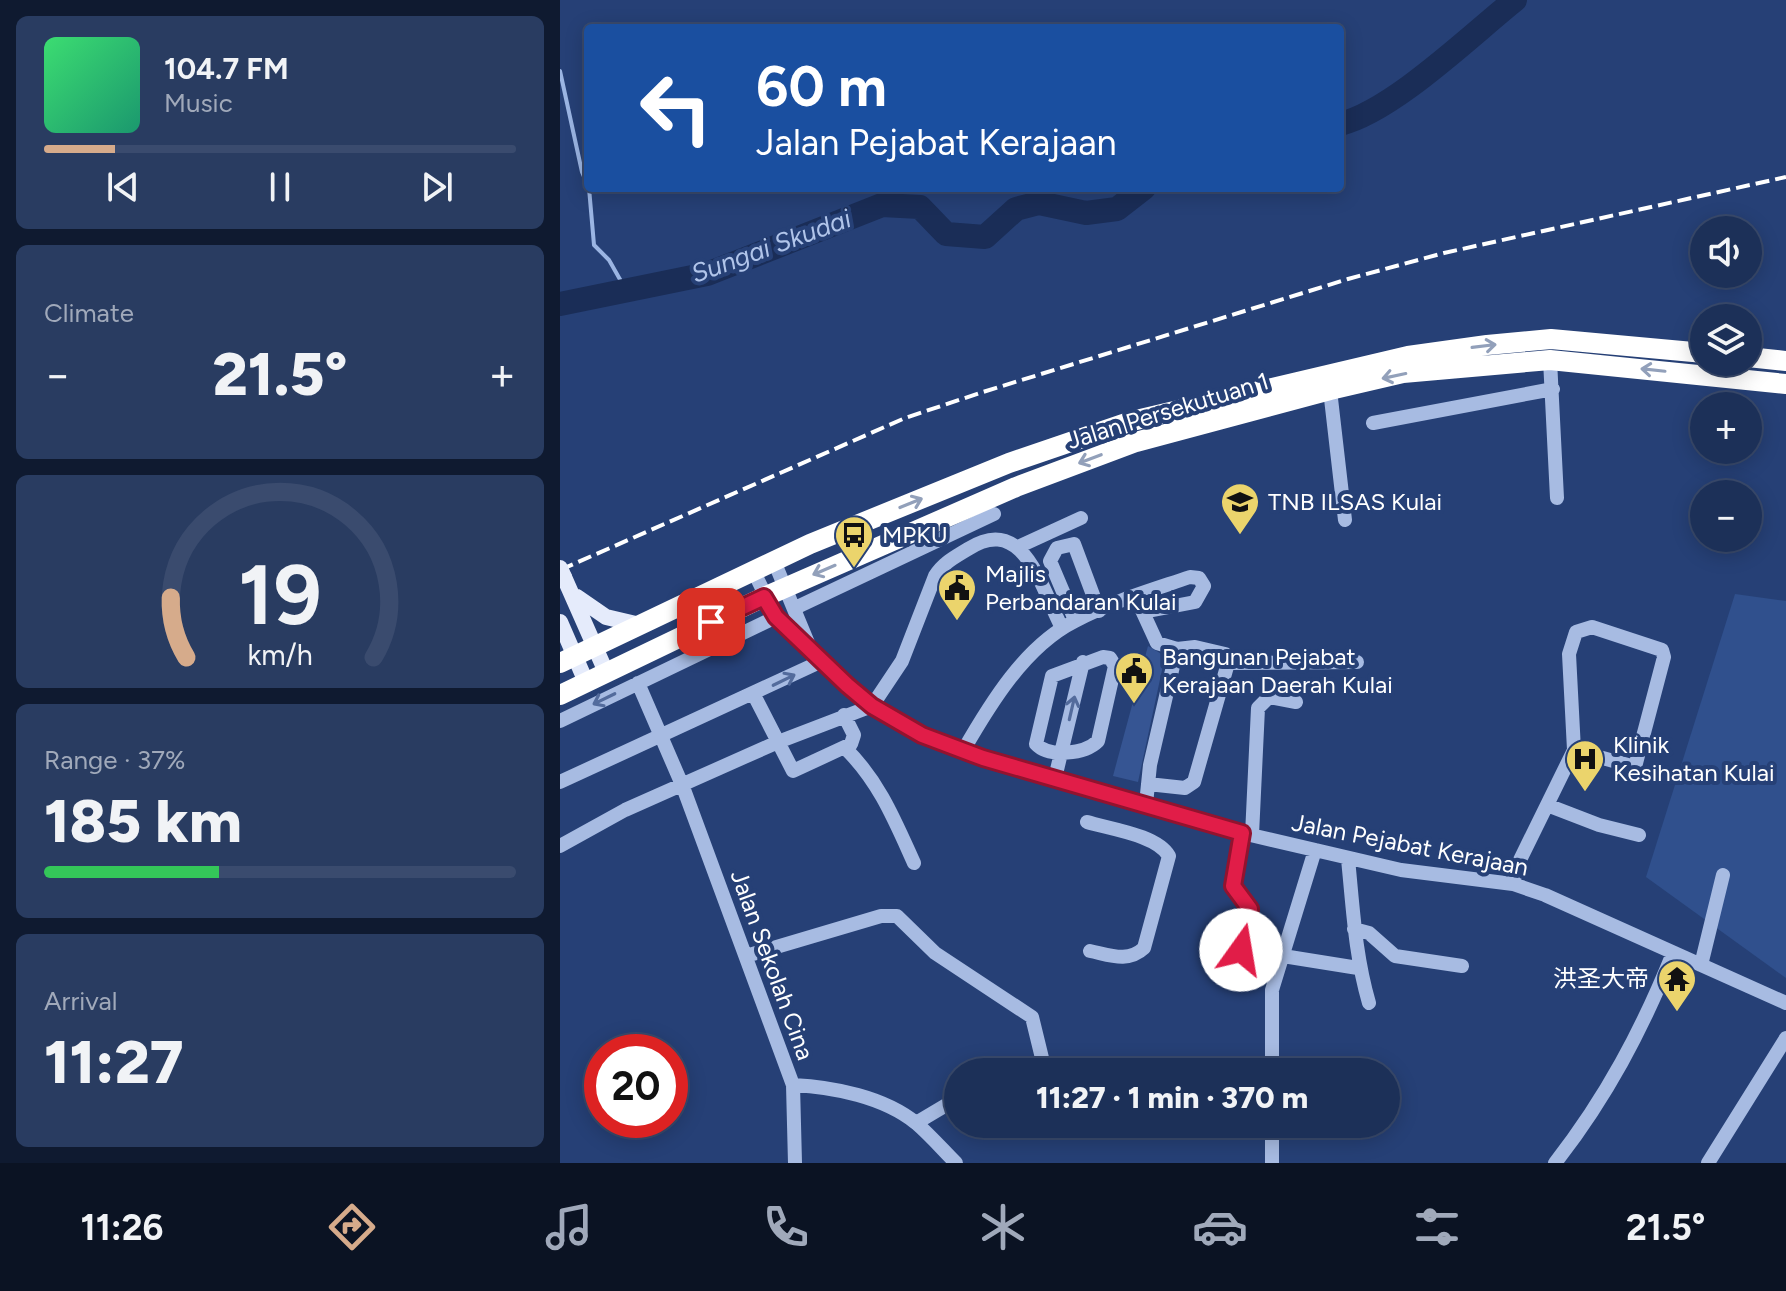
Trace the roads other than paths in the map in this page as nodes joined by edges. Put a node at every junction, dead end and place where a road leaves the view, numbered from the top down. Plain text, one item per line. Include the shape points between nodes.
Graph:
1 (1690, 352) edge
2 (1762, 358) edge
3 (1550, 360) junction
4 (1786, 361) edge
5 (1786, 384) edge
6 (1553, 389) junction
7 (1330, 390) junction
8 (1373, 423) dead end
9 (1557, 498) dead end
10 (994, 514) dead end
11 (1081, 518) dead end
12 (1345, 520) dead end
13 (930, 544) junction
14 (1020, 546) junction
15 (774, 561) junction
16 (942, 566) junction
17 (753, 570) junction
18 (565, 578) edge
19 (773, 592) junction
20 (1136, 596) junction
21 (795, 608) junction
22 (1099, 611) junction
23 (1143, 612) junction
24 (776, 617) junction
25 (1075, 620) junction
26 (560, 622) edge
27 (640, 625) junction
28 (1062, 628) junction
29 (594, 647) junction
30 (810, 647) junction
31 (1177, 649) junction
32 (567, 659) edge
33 (822, 661) junction
34 (1083, 662) junction
35 (1357, 662) dead end
36 (1228, 663) junction
37 (606, 672) junction
38 (586, 682) junction
39 (638, 683) junction
40 (560, 695) edge
41 (754, 695) junction
42 (1296, 702) dead end
43 (872, 706) junction
44 (844, 715) junction
45 (560, 721) edge
46 (662, 735) junction
47 (778, 742) junction
48 (845, 748) junction
49 (1574, 750) junction
50 (963, 751) junction
51 (1062, 753) junction
52 (1055, 778) junction
53 (560, 782) edge
54 (1148, 784) junction
55 (683, 787) junction
56 (1146, 804) junction
57 (1547, 805) junction
58 (1087, 822) dead end
59 (1247, 834) junction
60 (1639, 835) dead end
61 (560, 846) edge
62 (1315, 850) junction
63 (1348, 859) junction
64 (914, 863) dead end
65 (1723, 875) dead end
66 (1513, 884) junction
67 (1354, 929) junction
68 (1241, 950) dead end
69 (1090, 951) dead end
70 (1673, 953) junction
71 (746, 956) junction
72 (1283, 956) junction
73 (1701, 965) junction
74 (1462, 966) dead end
75 (1358, 968) junction
76 (1369, 1003) dead end
77 (1786, 1003) edge
78 (1786, 1038) edge
79 (1042, 1058) edge
80 (1272, 1058) edge
81 (793, 1085) junction
82 (944, 1106) edge
83 (916, 1123) junction
84 (1272, 1138) edge
85 (795, 1163) edge
86 (956, 1163) edge
87 (1272, 1163) edge
88 (1555, 1163) edge
89 (1708, 1163) edge

15 -> 1 highway, Jalan Persekutuan 1 via 1009,463 1132,421 1408,356 1551,339
2 - 4 highway
5 -> 3 highway, Jalan Persekutuan 1
3 - 6 street
3 -> 7 highway, Jalan Persekutuan 1 via 1403,373
6 - 8 street
6 - 9 street
7 - 12 street
7 -> 19 highway, Jalan Persekutuan 1 via 1136,442 1016,487
10 - 13 street
11 - 14 street
13 - 16 street
13 - 21 street
14 - 16 street via 1001,537 983,539
14 - 28 street
15 - 17 highway, Jalan Persekutuan 1
15 - 19 street
16 - 43 street via 902,661
17 - 19 street
17 - 27 highway, Jalan Persekutuan 1
18 - 27 main road via 597,613
18 - 29 main road
19 - 21 street, Jalan Pejabat Kerajaan
19 - 24 street, Jalan Pejabat Kerajaan
19 - 37 highway, Jalan Persekutuan 1
20 - 22 street
20 - 23 street
20 - 23 street via 1190,577 1199,578 1204,586 1195,602
21 - 30 street, Jalan Pejabat Kerajaan
22 - 25 street
22 - 25 street via 1074,544 1057,548 1050,561
23 - 31 street via 1157,643
24 - 30 street, Jalan Pejabat Kerajaan
24 - 39 street
25 - 28 street
26 - 32 main road
27 - 29 highway, Jalan Persekutuan 1
28 - 50 street via 1011,679
29 - 32 highway, Jalan Persekutuan 1
29 - 37 main road
30 - 33 street, Jalan Pejabat Kerajaan
31 - 36 street via 1225,654
31 - 54 street
32 - 38 main road
41 -> 33 street
33 - 43 street, Jalan Pejabat Kerajaan
51 -> 34 street
34 - 51 street via 1050,680 1036,744
34 - 51 street via 1103,657 1115,662 1101,736 1093,746
35 - 36 street
36 - 54 street via 1194,782 1185,788
37 - 38 highway, Jalan Persekutuan 1
38 - 40 highway, Jalan Persekutuan 1
39 -> 45 street
39 - 46 street, Jalan Sekolah Cina
41 - 46 street
41 - 47 street
42 - 59 street via 1269,697 1258,708
43 - 44 street
43 - 50 street, Jalan Pejabat Kerajaan
44 - 47 street
44 - 48 street via 854,735
46 - 53 street
46 - 55 street, Jalan Sekolah Cina
47 - 48 street via 793,771
47 - 55 street
48 - 64 street via 881,792
49 - 49 street via 1635,767 1662,650 1592,627 1576,632 1569,654
49 - 57 street
50 - 52 street, Jalan Pejabat Kerajaan
51 - 52 street
52 - 56 street, Jalan Pejabat Kerajaan
54 - 56 street
55 - 61 street via 625,810
55 - 71 street, Jalan Sekolah Cina
56 - 59 street, Jalan Pejabat Kerajaan
57 - 60 street
57 - 66 street
58 - 69 street via 1152,842 1169,856 1144,948 1126,958
59 - 62 street, Jalan Pejabat Kerajaan
59 - 68 street via 1233,886 1250,909
62 - 63 street, Jalan Pejabat Kerajaan
62 - 72 street
63 - 66 street, Jalan Pejabat Kerajaan
63 - 67 street
65 - 73 street
66 - 70 street, Jalan Pejabat Kerajaan
67 - 74 street via 1369,933 1395,956
67 - 75 street
70 - 73 street, Jalan Pejabat Kerajaan
70 - 88 street via 1625,1060
71 - 79 street via 881,916 897,916 935,953 1032,1017
71 - 81 street, Jalan Sekolah Cina
72 - 75 street
72 - 80 street via 1271,1004
73 - 77 street, Jalan Pejabat Kerajaan
75 - 76 street
78 - 89 street
81 - 83 street via 879,1103
81 - 85 street, Jalan Sekolah Cina
82 - 83 street
83 - 86 street
84 - 87 street

